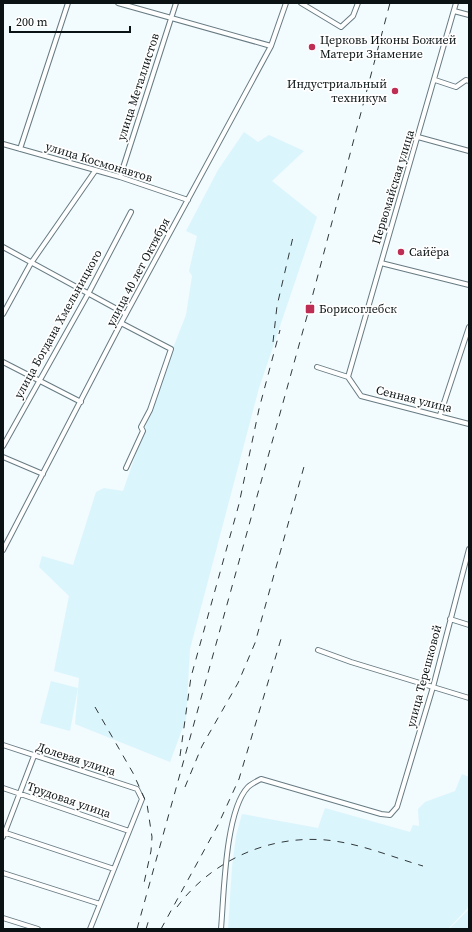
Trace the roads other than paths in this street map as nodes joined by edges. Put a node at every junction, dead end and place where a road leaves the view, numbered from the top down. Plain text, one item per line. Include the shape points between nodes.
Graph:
1 (68, 3) edge
2 (118, 3) edge
3 (176, 3) edge
4 (286, 3) edge
5 (301, 3) edge
6 (358, 3) edge
7 (456, 3) edge
8 (454, 11) junction
9 (469, 15) edge
10 (171, 17) junction
11 (271, 46) junction
12 (435, 80) junction
13 (469, 81) edge
14 (418, 137) junction
15 (3, 144) edge
16 (20, 149) junction
17 (469, 151) edge
18 (95, 170) junction
19 (120, 177) junction
20 (188, 200) junction
21 (131, 212) dead end
22 (3, 248) edge
23 (31, 263) junction
24 (381, 263) junction
25 (469, 285) edge
26 (88, 294) junction
27 (3, 314) edge
28 (126, 314) junction
29 (121, 324) junction
30 (469, 328) edge
31 (3, 362) edge
32 (317, 367) dead end
33 (348, 377) junction
34 (40, 379) junction
35 (81, 402) junction
36 (440, 415) junction
37 (469, 424) edge
38 (3, 446) edge
39 (3, 457) edge
40 (126, 468) dead end
41 (43, 474) junction
42 (469, 549) edge
43 (3, 550) edge
44 (467, 561) edge
45 (450, 619) junction
46 (469, 625) edge
47 (318, 650) dead end
48 (433, 687) junction
49 (469, 698) edge
50 (3, 745) edge
51 (34, 756) junction
52 (3, 788) edge
53 (20, 794) junction
54 (129, 831) junction
55 (4, 834) edge
56 (114, 869) junction
57 (3, 873) edge
58 (100, 904) junction
59 (3, 918) edge
60 (38, 929) edge
61 (90, 929) edge
62 (221, 929) edge

1 - 16 street
2 - 10 street
3 - 10 street, улица Металлистов
4 - 11 street, улица 40 лет Октября
5 - 6 street via 341,27 353,16
7 - 8 street, Первомайская улица
8 - 9 street
8 - 12 street, Первомайская улица
10 - 11 street
10 - 19 street, улица Металлистов
11 - 20 street, улица 40 лет Октября
12 - 13 street via 456,87 466,80
12 - 14 street, Первомайская улица
14 - 17 street
14 - 24 street, Первомайская улица
15 - 16 street, улица Космонавтов
16 - 18 street, улица Космонавтов
18 - 19 street, улица Космонавтов
18 - 23 street
19 - 20 street, улица Космонавтов
20 - 28 street, улица 40 лет Октября
21 - 26 street, улица Богдана Хмельницкого
22 - 23 street
23 - 26 street
23 - 27 street
24 - 25 street
24 - 33 street, Первомайская улица
26 - 28 street
26 - 34 street, улица Богдана Хмельницкого
28 - 29 street, улица 40 лет Октября
29 - 35 street, улица 40 лет Октября
29 - 40 street via 171,349 150,410 141,428 143,431
30 - 36 street
31 - 34 street
32 - 33 street
33 - 36 street, Сенная улица via 361,396
34 - 35 street
34 - 38 street, улица Богдана Хмельницкого
35 - 41 street, улица 40 лет Октября
36 - 37 street, Сенная улица
39 - 41 street
41 - 43 street, улица 40 лет Октября
42 - 44 street, улица Терешковой
44 - 45 street, улица Терешковой
45 - 46 street
45 - 48 street, улица Терешковой
47 - 48 street
48 - 49 street
48 - 62 street, улица Терешковой via 397,807 390,815 261,778 248,788 239,802 230,830
50 - 51 street, Долевая улица
51 - 53 street
51 - 54 street, Долевая улица via 137,790 142,799
52 - 53 street, Трудовая улица
53 - 54 street, Трудовая улица
53 - 55 street
54 - 56 street
55 - 56 street
56 - 58 street
57 - 58 street
58 - 61 street
59 - 60 street

